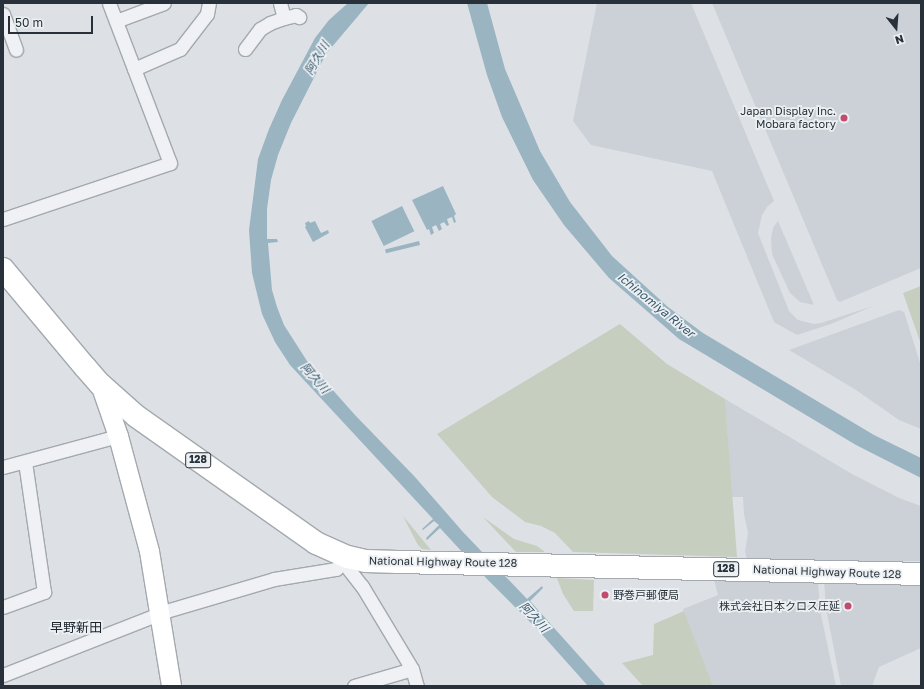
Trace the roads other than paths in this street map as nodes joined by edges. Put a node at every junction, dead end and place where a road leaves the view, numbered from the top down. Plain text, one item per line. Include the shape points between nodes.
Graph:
1 (109, 3) edge
2 (164, 3) edge
3 (209, 3) edge
4 (280, 3) edge
5 (3, 14) edge
6 (298, 17) dead end
7 (284, 18) junction
8 (116, 21) junction
9 (245, 49) dead end
10 (16, 50) dead end
11 (134, 69) junction
12 (3, 219) edge
13 (3, 269) edge
14 (100, 384) junction
15 (118, 436) junction
16 (25, 462) junction
17 (3, 467) edge
18 (345, 559) junction
19 (921, 574) edge
20 (3, 607) edge
21 (159, 613) junction
22 (412, 669) junction
23 (3, 675) edge
24 (171, 686) edge
25 (354, 686) edge
26 (416, 686) edge

1 - 8 street
2 - 8 street
3 - 11 street via 207,14 180,49
4 - 7 street
5 - 10 street
6 - 7 street via 296,15
7 - 9 street via 270,22 260,29
8 - 11 street
11 - 12 street via 170,163
13 - 14 highway, National Highway Route 128 / 128
14 - 15 street
14 - 18 highway, National Highway Route 128 / 128 via 136,416 309,538
15 - 16 street
15 - 21 street via 149,551
16 - 17 street
16 - 20 street via 44,592
18 - 19 highway, National Highway Route 128 / 128
18 - 21 street via 336,569 274,578
18 - 22 street
21 - 23 street
21 - 24 street
22 - 25 street
22 - 26 street

